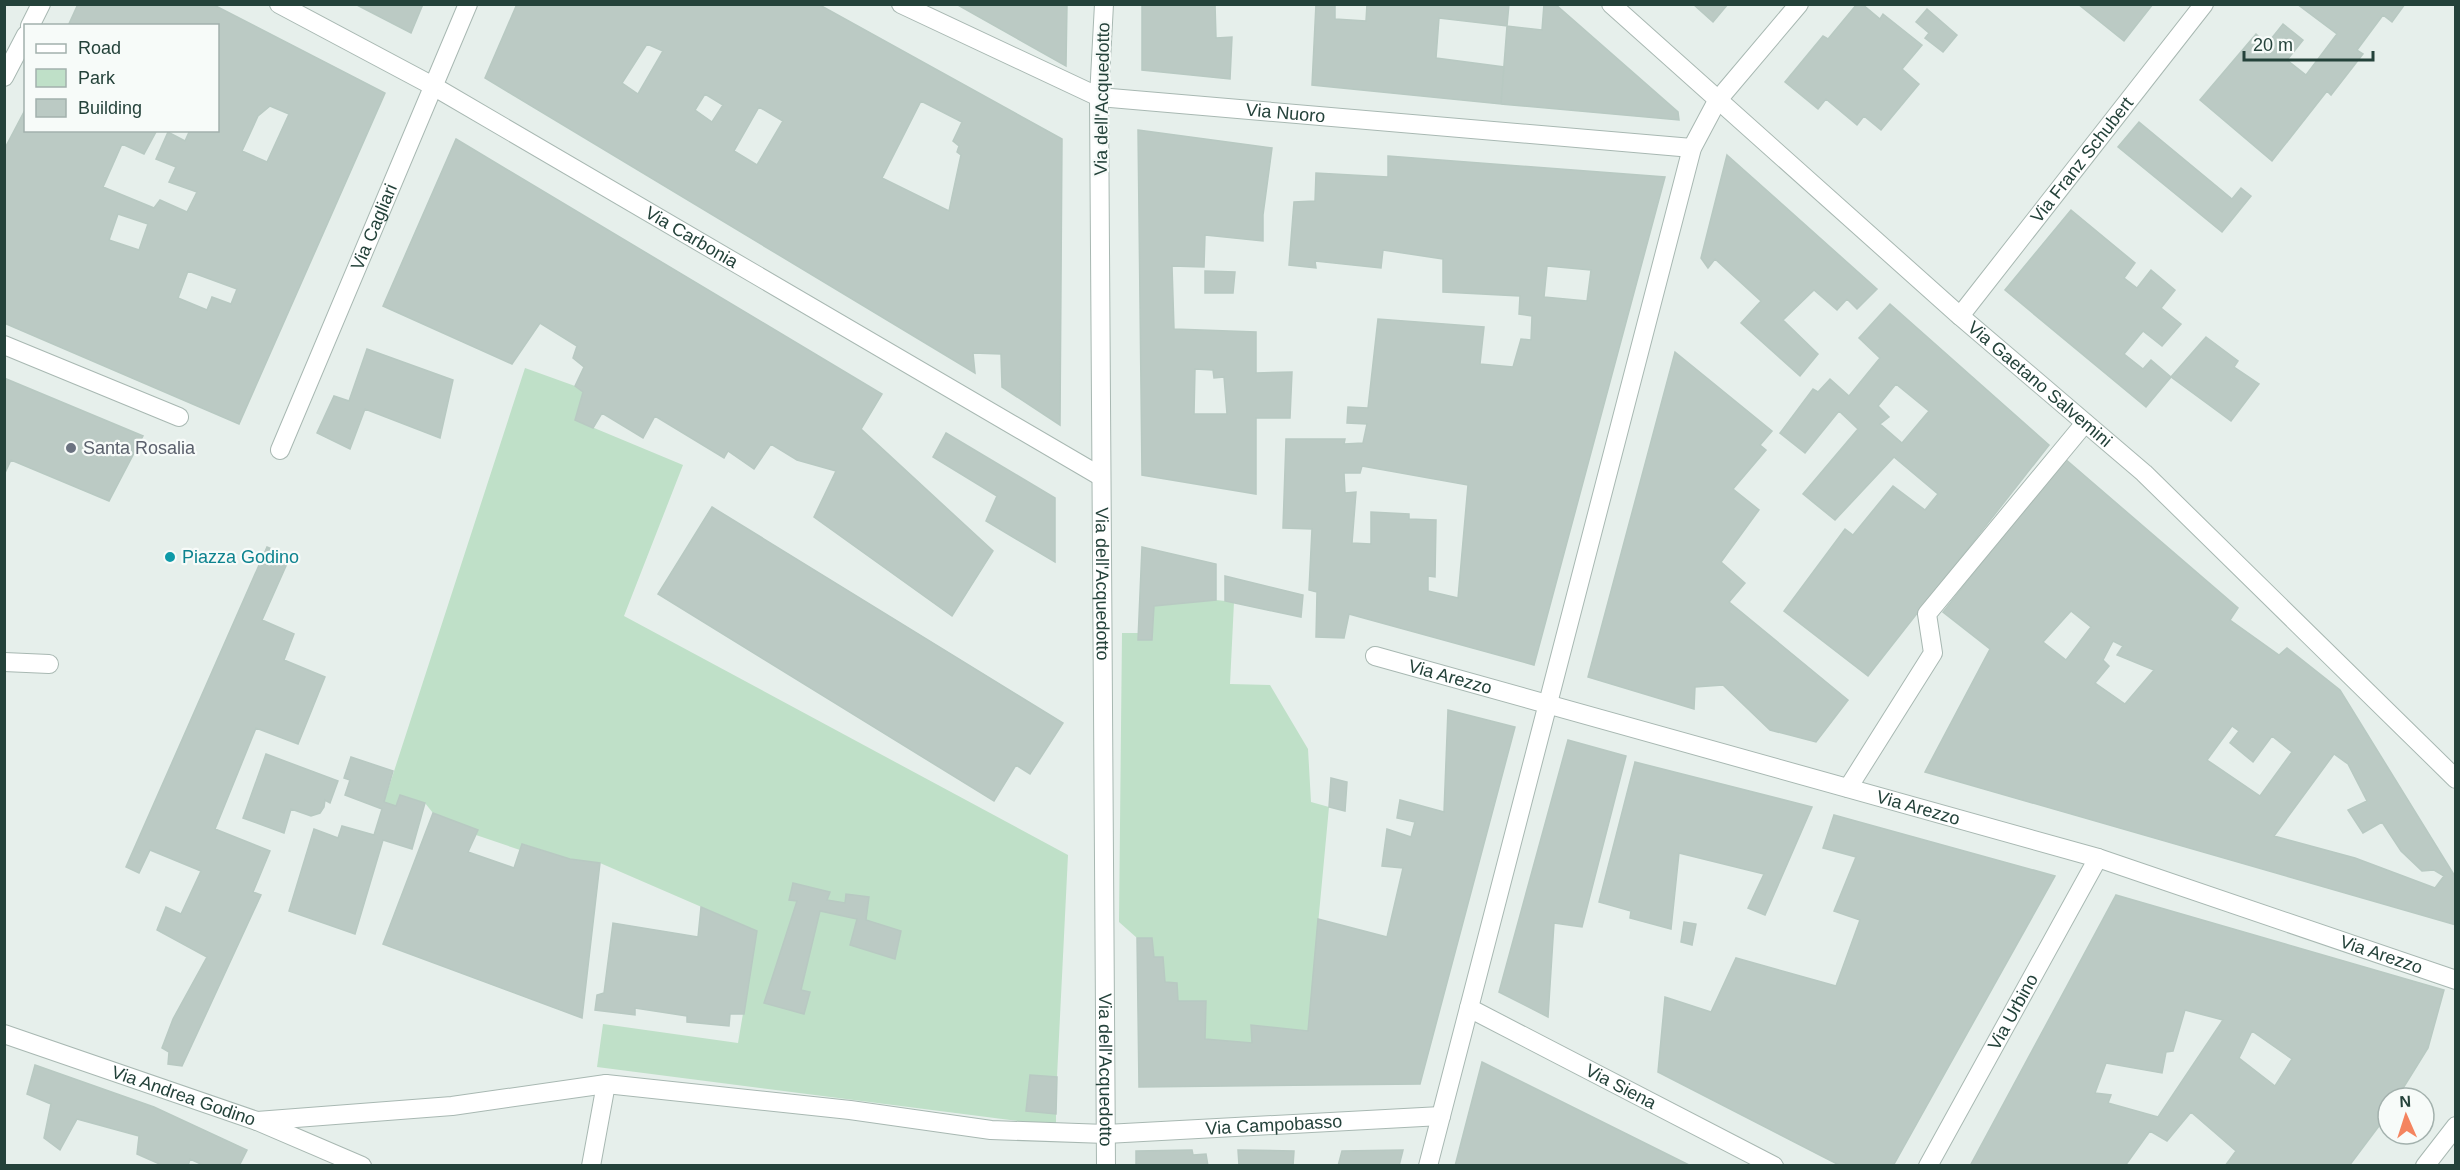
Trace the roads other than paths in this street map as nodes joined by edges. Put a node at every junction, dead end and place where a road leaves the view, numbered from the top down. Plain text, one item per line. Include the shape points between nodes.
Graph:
1 (41, 4) edge
2 (279, 4) edge
3 (468, 4) edge
4 (901, 4) edge
5 (1104, 4) edge
6 (1611, 4) edge
7 (1799, 4) edge
8 (2204, 4) edge
9 (31, 24) edge
10 (24, 39) edge
11 (4, 77) edge
12 (433, 86) junction
13 (1100, 97) junction
14 (1717, 101) junction
15 (1692, 148) junction
16 (1960, 316) junction
17 (4, 345) edge
18 (179, 417) dead end
19 (2085, 423) junction
20 (280, 450) dead end
21 (1100, 476) junction
22 (1375, 656) dead end
23 (4, 662) edge
24 (49, 664) dead end
25 (1548, 705) junction
26 (2456, 779) edge
27 (1848, 788) junction
28 (2098, 858) junction
29 (2456, 980) edge
30 (1469, 1008) junction
31 (4, 1034) edge
32 (606, 1084) junction
33 (1441, 1116) junction
34 (257, 1121) junction
35 (2456, 1126) edge
36 (1106, 1134) junction
37 (363, 1166) edge
38 (591, 1166) edge
39 (1106, 1166) edge
40 (1428, 1166) edge
41 (1774, 1166) edge
42 (1928, 1166) edge
43 (2425, 1166) edge

1 - 9 street
2 - 12 street, Via Carbonia
3 - 12 street, Via Cagliari
4 - 13 street, Via Nuoro
5 - 13 street, Via dell'Acquedotto
6 - 14 street, Via Gaetano Salvemini
7 - 14 street
8 - 16 street, Via Franz Schubert
10 - 11 street
12 - 20 street, Via Cagliari
12 - 21 street, Via Carbonia
13 - 15 street, Via Nuoro
13 - 21 street, Via dell'Acquedotto
14 - 15 street
14 - 16 street, Via Gaetano Salvemini
15 - 25 street
16 - 19 street, Via Gaetano Salvemini
17 - 18 street
19 - 26 street, Via Gaetano Salvemini via 2144,473
19 - 27 street via 1927,614 1934,653
21 - 36 street, Via dell'Acquedotto
22 - 25 street, Via Arezzo
23 - 24 street
25 - 27 street, Via Arezzo
25 - 30 street
27 - 28 street, Via Arezzo
28 - 29 street, Via Arezzo
28 - 42 street, Via Urbino
30 - 33 street
30 - 41 street, Via Siena
31 - 34 street, Via Andrea Godino
32 - 34 street, Via Campobasso via 452,1106
32 - 36 street, Via Campobasso via 850,1110 991,1130
32 - 38 street
33 - 36 street, Via Campobasso
33 - 40 street
34 - 37 street, Via Andrea Godino
35 - 43 street
36 - 39 street, Via dell'Acquedotto

